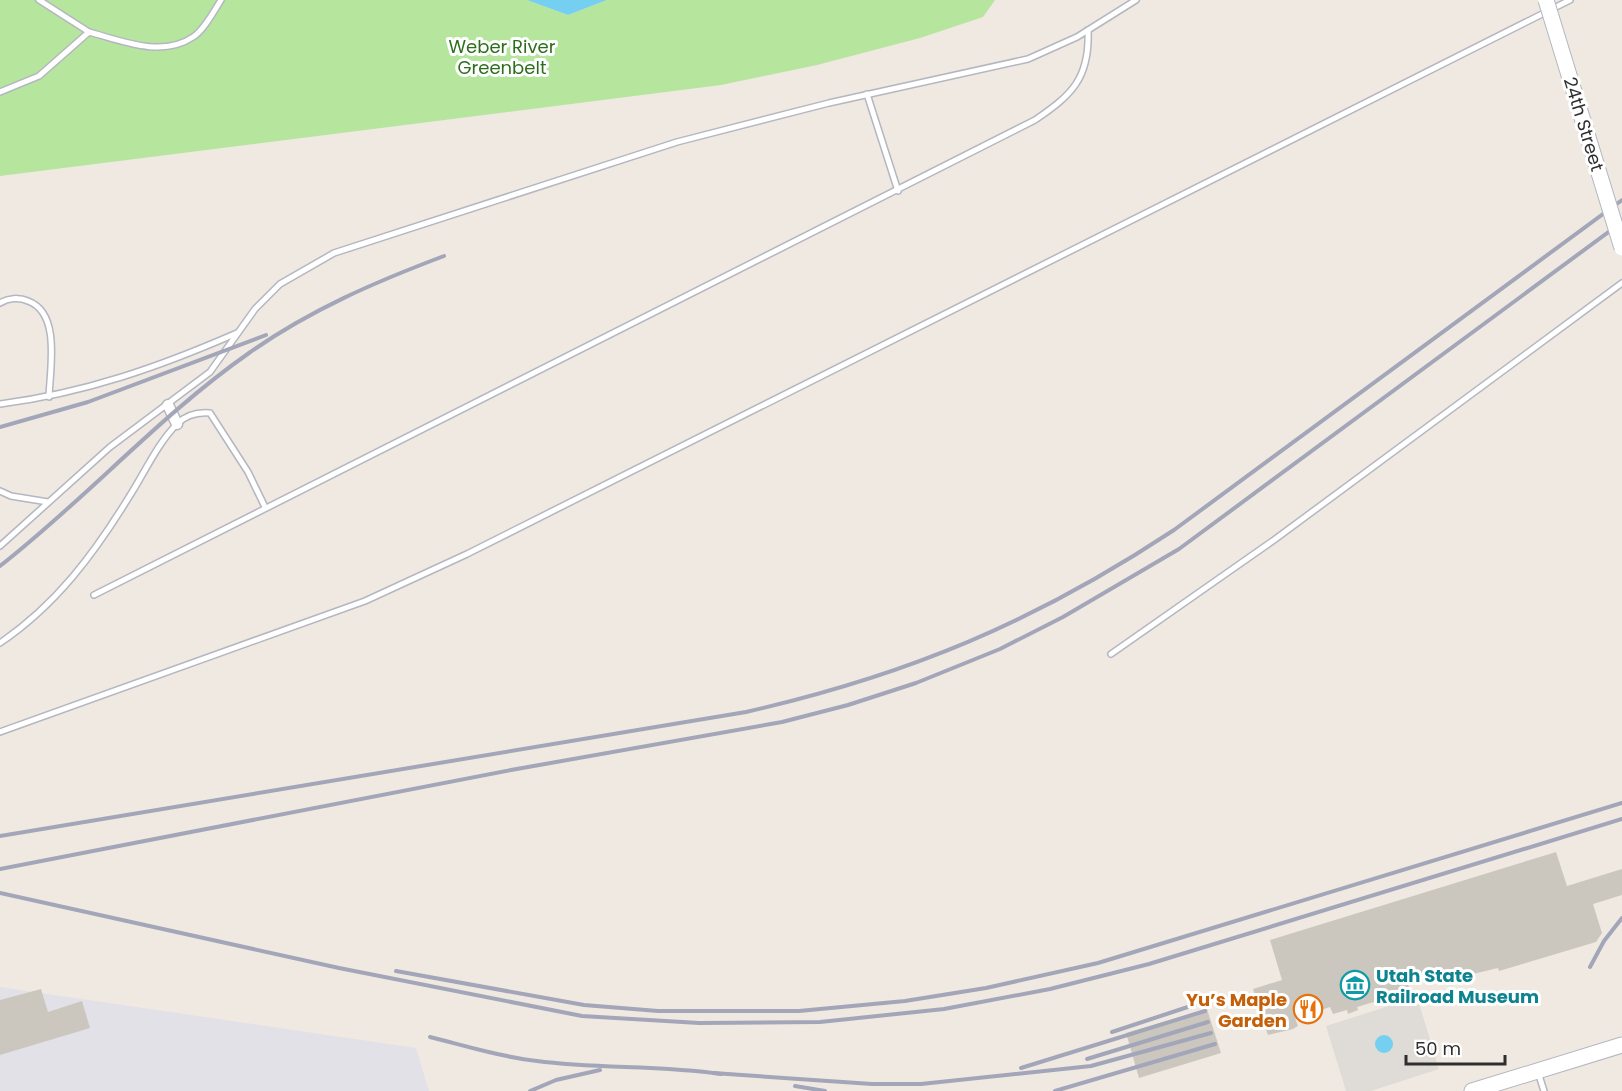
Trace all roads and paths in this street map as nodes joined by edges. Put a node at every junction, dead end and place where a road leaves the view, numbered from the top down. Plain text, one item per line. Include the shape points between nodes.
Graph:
1 (39, 0) edge
2 (221, 0) edge
3 (1136, 0) edge
4 (1546, 0) edge
5 (1570, 0) edge
6 (1088, 30) junction
7 (89, 33) junction
8 (0, 92) edge
9 (867, 94) junction
10 (898, 191) junction
11 (1622, 248) edge
12 (1622, 283) edge
13 (0, 303) edge
14 (238, 332) junction
15 (49, 397) junction
16 (0, 404) edge
17 (168, 405) junction
18 (177, 424) junction
19 (0, 491) edge
20 (48, 502) junction
21 (265, 507) junction
22 (0, 546) edge
23 (94, 595) dead end
24 (0, 643) edge
25 (1111, 654) dead end
26 (0, 732) edge
27 (1622, 1045) edge
28 (1538, 1071) junction
29 (1472, 1091) edge
30 (1544, 1091) edge

1 - 7 lane
2 - 7 lane via 195,37 172,46 149,48
3 - 6 lane
4 - 11 main road, 24th Street, bridge
5 - 26 lane via 457,559 365,601
6 - 9 lane via 1028,59
6 - 10 lane via 1089,52 1082,76 1063,101 1035,120
7 - 8 lane via 39,76
9 - 10 lane
9 - 14 lane via 677,142 334,253 280,284
10 - 21 lane
12 - 25 lane via 1274,540
13 - 15 lane via 7,299 26,300 41,308 48,323
14 - 15 lane via 119,380
14 - 17 lane via 210,372
15 - 16 lane
17 - 18 street
17 - 20 lane via 110,447
18 - 21 lane via 198,412 210,413 248,472
18 - 24 lane via 100,544 51,601
19 - 20 lane
20 - 22 lane
21 - 23 lane
27 - 28 main road
28 - 29 main road
28 - 30 lane

